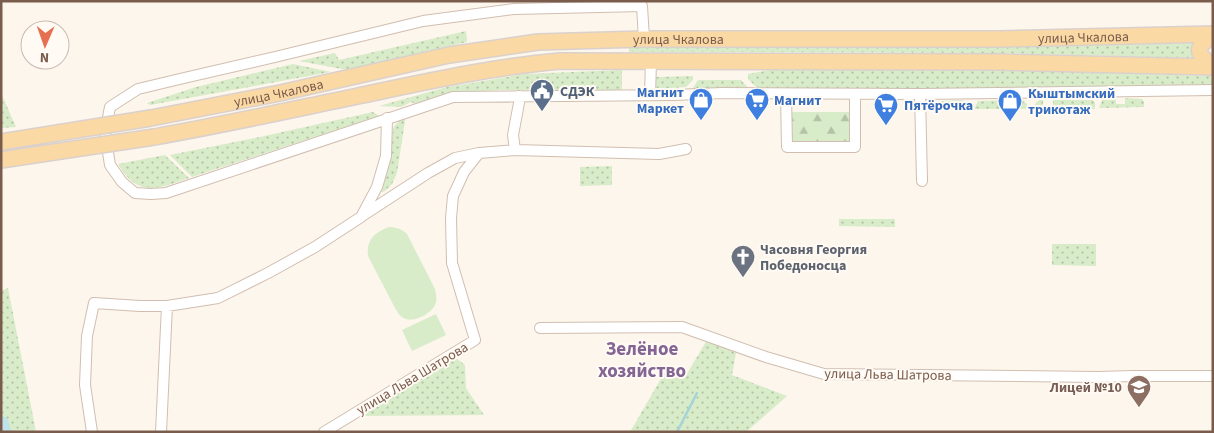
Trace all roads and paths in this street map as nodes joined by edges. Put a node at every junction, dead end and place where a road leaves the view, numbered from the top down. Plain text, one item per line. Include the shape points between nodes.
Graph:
1 (1213, 34) edge
2 (644, 39) junction
3 (651, 61) junction
4 (1213, 67) edge
5 (1213, 90) edge
6 (786, 94) junction
7 (855, 94) junction
8 (920, 94) junction
9 (650, 95) junction
10 (519, 96) junction
11 (388, 118) junction
12 (1, 142) edge
13 (686, 149) dead end
14 (515, 150) junction
15 (479, 153) junction
16 (1, 160) edge
17 (922, 181) dead end
18 (361, 217) junction
19 (167, 306) junction
20 (540, 328) dead end
21 (1213, 376) edge
22 (92, 432) edge
23 (161, 432) edge
24 (324, 432) edge

1 - 2 main road, улица Чкалова via 1000,39
1 - 4 main road via 1199,50 1202,58
2 - 11 street via 642,6 514,9 424,21 138,90 110,107 105,133 110,165 122,182 135,193 151,194 166,193
2 - 12 main road, улица Чкалова, bridge via 538,42 450,55 280,94
3 - 4 main road, улица Чкалова via 990,62
3 - 9 street
3 - 16 main road, улица Чкалова, bridge via 560,60 459,74 154,137
5 - 8 street
6 - 7 street
6 - 7 street via 787,147 855,147
6 - 9 street
7 - 8 street
8 - 17 street
9 - 10 street
10 - 11 street via 453,97
10 - 14 street via 513,135
11 - 18 street via 386,156 378,187
13 - 14 street via 659,154
14 - 15 street
15 - 18 street via 455,158
15 - 24 street, улица Льва Шатрова via 464,172 452,196 452,263 475,340
18 - 19 street via 268,274 218,298
19 - 22 street via 94,303 87,336 85,385
19 - 23 street
20 - 21 street, улица Льва Шатрова via 682,327 824,374

